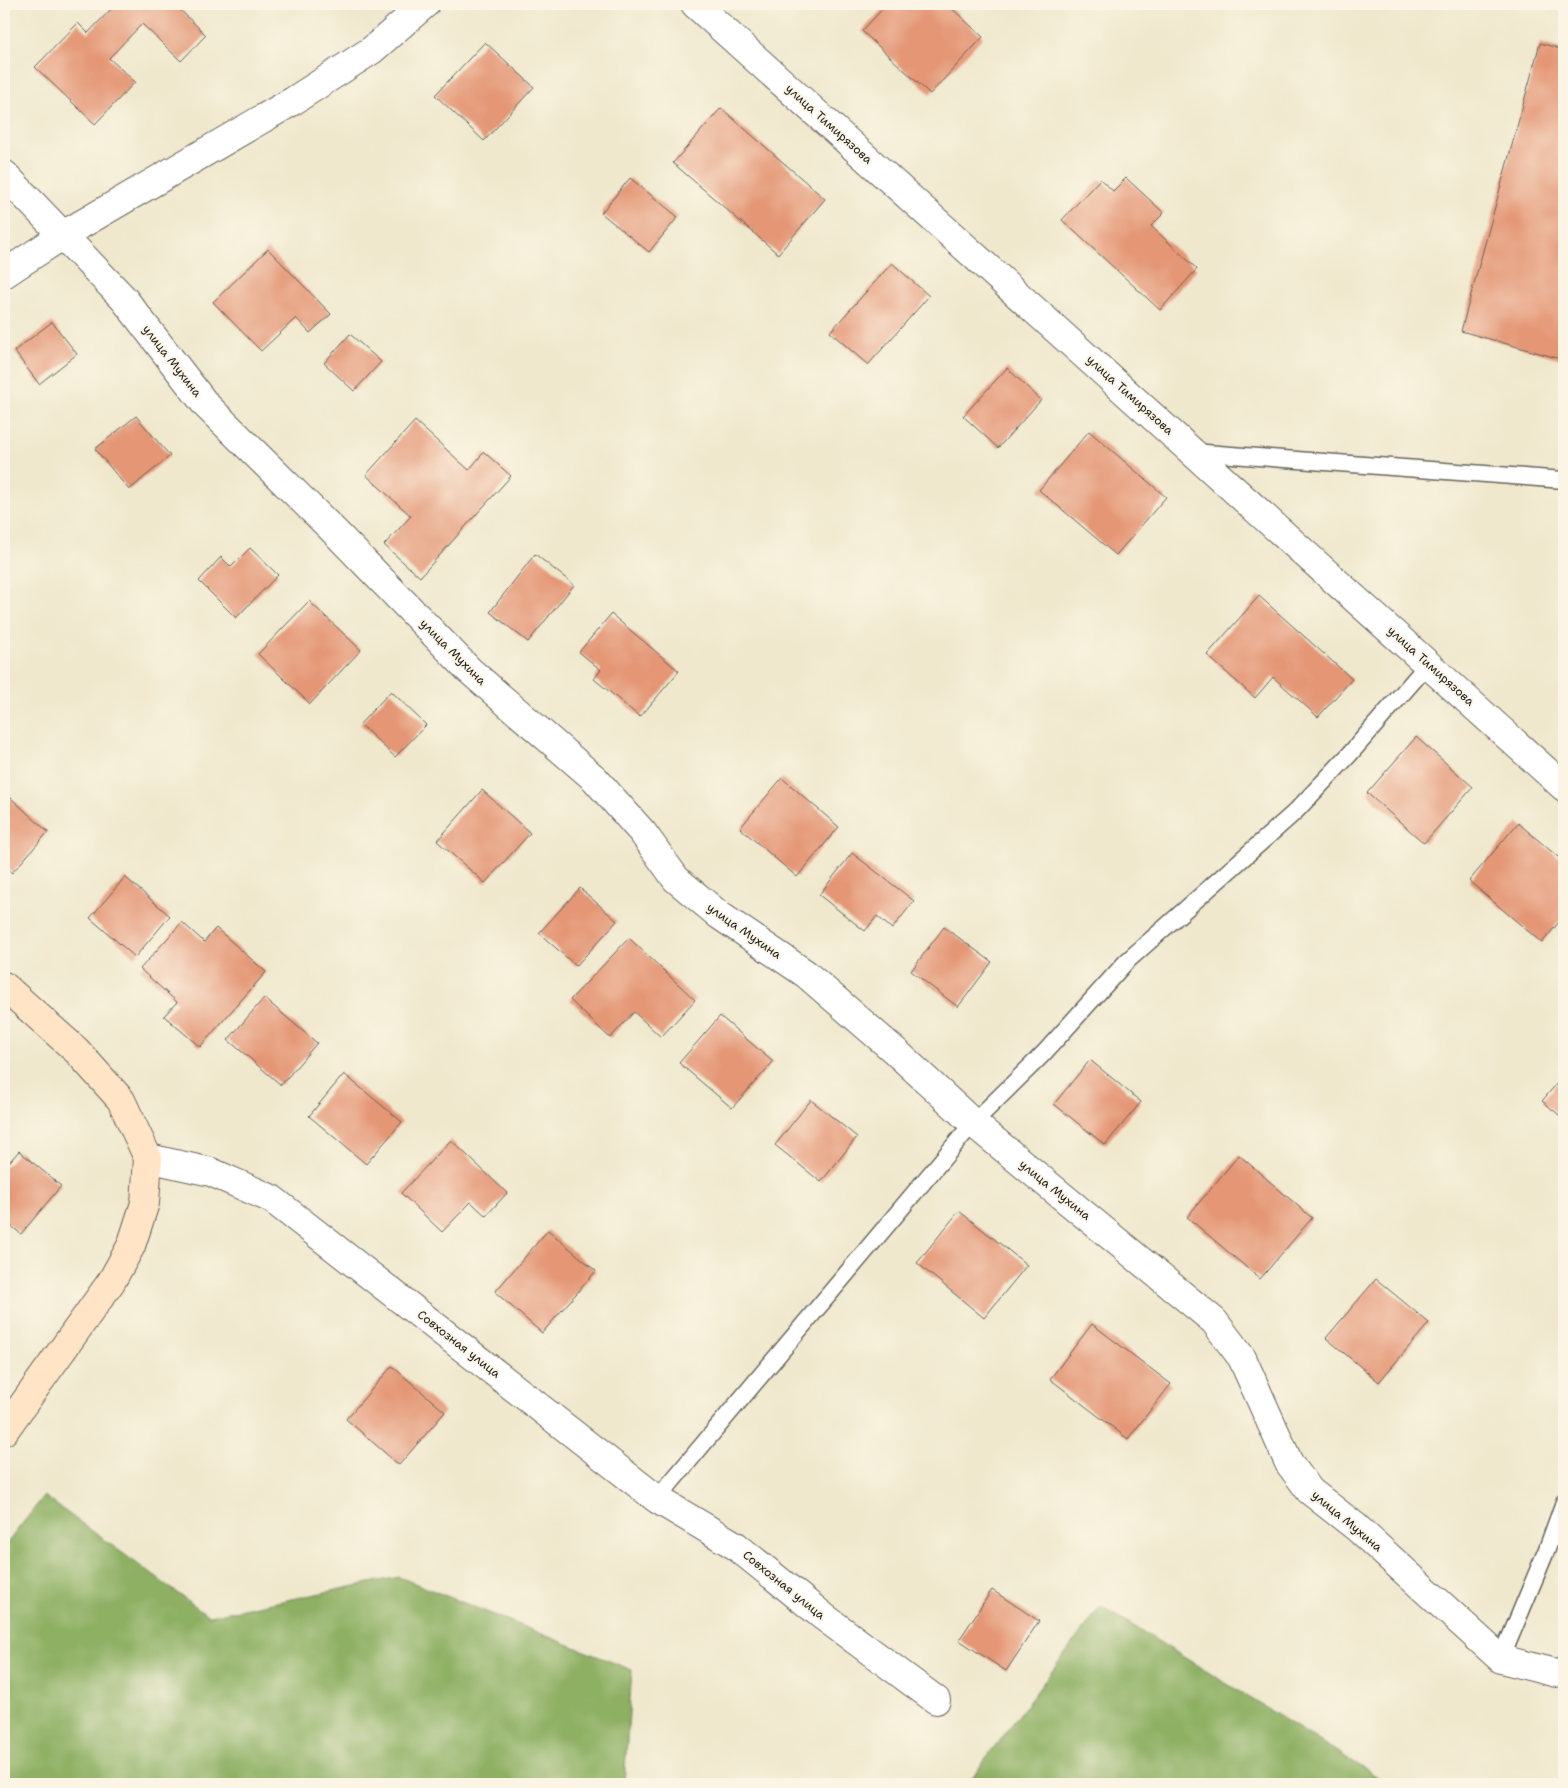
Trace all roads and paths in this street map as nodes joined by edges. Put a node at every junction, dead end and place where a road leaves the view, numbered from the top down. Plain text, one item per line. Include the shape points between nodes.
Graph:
1 (425, 4) edge
2 (707, 7) edge
3 (4, 174) edge
4 (63, 235) junction
5 (4, 274) edge
6 (1192, 452) junction
7 (1564, 480) edge
8 (1428, 664) junction
9 (1564, 787) edge
10 (4, 986) edge
11 (973, 1123) junction
12 (148, 1158) junction
13 (4, 1430) edge
14 (657, 1499) junction
15 (1564, 1502) edge
16 (1501, 1659) junction
17 (1564, 1671) edge
18 (936, 1700) dead end

1 - 4 street via 372,50 294,101
2 - 6 street, улица Тимирязова
3 - 4 street, улица Мухина
4 - 5 street
4 - 11 street, улица Мухина via 124,299 206,405 469,670 595,779 643,834 676,879 719,915 806,974
6 - 7 lane
6 - 8 street, улица Тимирязова
8 - 9 street, улица Тимирязова
8 - 11 lane via 1295,812 1126,962 1044,1053
10 - 12 street via 76,1051 121,1100
11 - 14 lane
11 - 16 street, улица Мухина via 1214,1321 1242,1358 1289,1463 1310,1491 1356,1527
12 - 13 street via 145,1203 131,1246 111,1282
12 - 14 street, Совхозная улица via 211,1172 272,1199
14 - 18 street, Совхозная улица via 736,1546 824,1617
15 - 16 lane
16 - 17 street via 1556,1673

